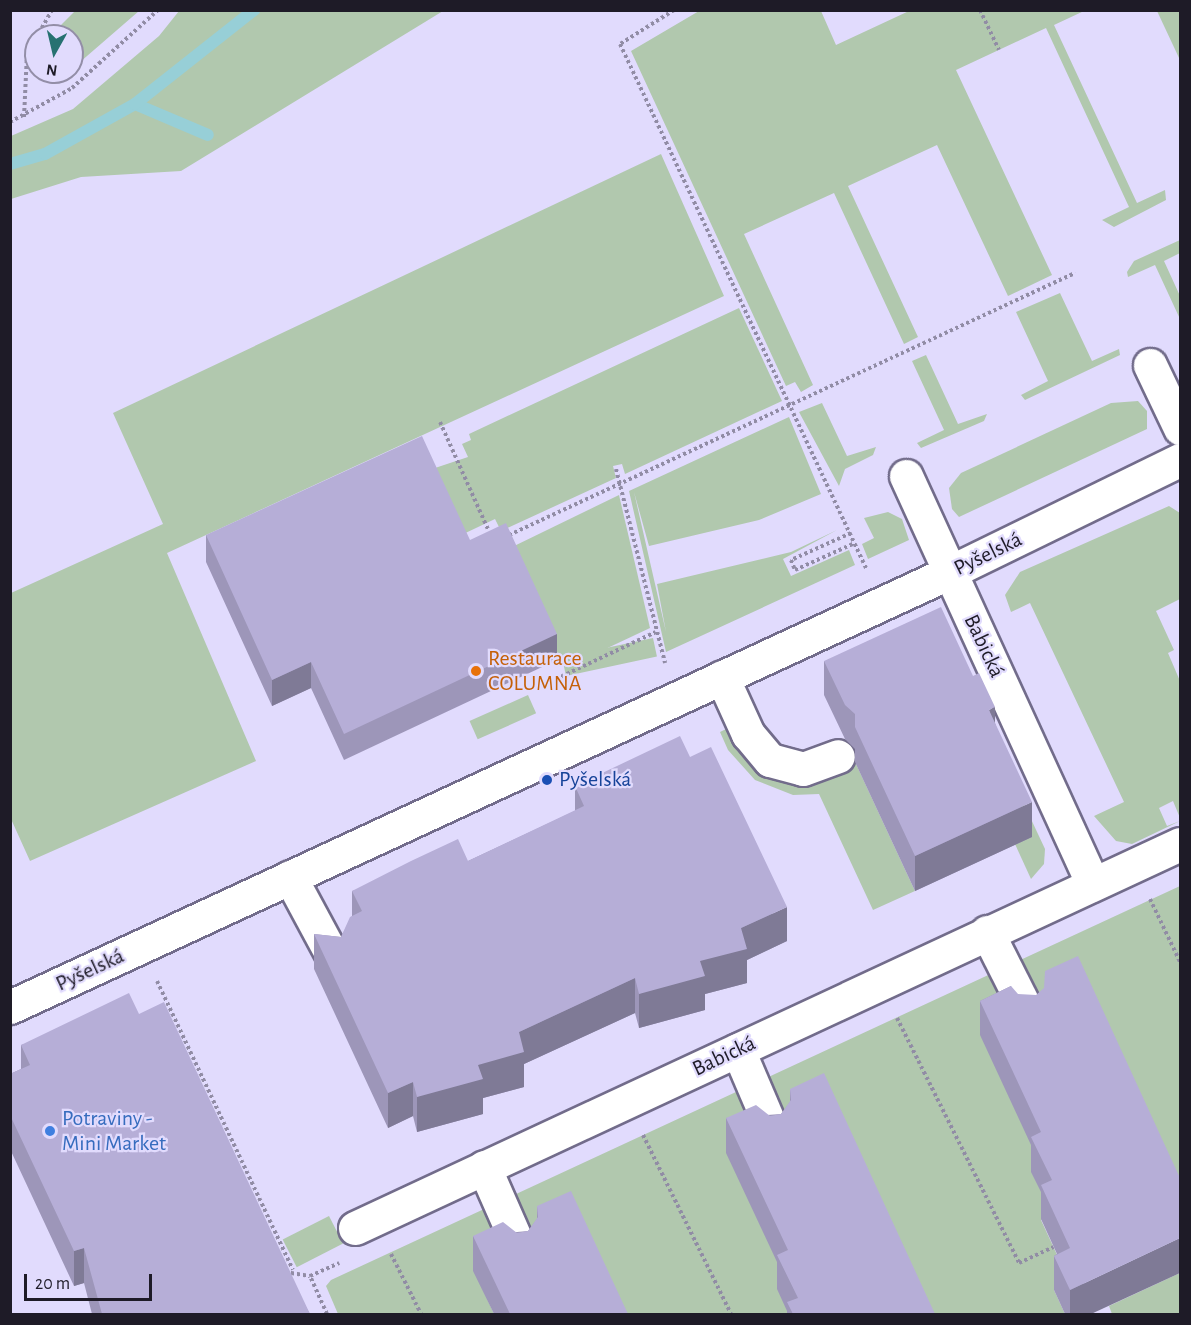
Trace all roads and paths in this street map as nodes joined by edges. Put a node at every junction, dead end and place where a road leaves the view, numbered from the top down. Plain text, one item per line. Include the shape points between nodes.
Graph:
1 (52, 10) edge
2 (158, 10) edge
3 (674, 10) edge
4 (980, 10) edge
5 (999, 50) dead end
6 (24, 117) junction
7 (10, 122) edge
8 (1075, 273) dead end
9 (1150, 365) dead end
10 (791, 404) junction
11 (440, 422) dead end
12 (1180, 428) edge
13 (1180, 460) edge
14 (616, 469) dead end
15 (906, 476) dead end
16 (620, 483) junction
17 (851, 533) junction
18 (504, 537) edge
19 (494, 542) edge
20 (855, 543) junction
21 (868, 571) dead end
22 (950, 572) junction
23 (656, 632) junction
24 (665, 665) dead end
25 (722, 677) junction
26 (556, 679) dead end
27 (838, 756) dead end
28 (1180, 844) edge
29 (290, 877) junction
30 (1092, 882) junction
31 (1147, 893) dead end
32 (987, 932) junction
33 (332, 955) edge
34 (1180, 962) edge
35 (152, 970) dead end
36 (10, 1007) edge
37 (893, 1009) dead end
38 (1028, 1013) edge
39 (738, 1050) junction
40 (639, 1126) dead end
41 (773, 1132) edge
42 (484, 1167) junction
43 (354, 1228) joint
44 (386, 1243) dead end
45 (1054, 1247) edge
46 (520, 1249) edge
47 (293, 1270) junction
48 (272, 1275) edge
49 (310, 1276) junction
50 (327, 1314) edge
51 (421, 1314) edge
52 (730, 1314) edge

1 - 6 path via 40,23 27,54
2 - 6 path via 72,88
3 - 10 path via 620,44
4 - 5 path
6 - 7 path
8 - 10 path
9 - 12 street
10 - 16 path
10 - 17 path
11 - 19 path
13 - 22 street, Pyšelská
14 - 16 path
15 - 22 street, Babická
16 - 18 path
16 - 23 path
17 - 20 path
17 - 20 path via 791,560 795,570
20 - 21 path
22 - 25 street, Pyšelská
22 - 30 street, Babická
23 - 24 path
23 - 26 path
25 - 27 street via 748,734 770,760 803,769
25 - 29 street, Pyšelská
28 - 30 street, Babická
29 - 33 street
29 - 36 street, Pyšelská
30 - 32 street, Babická
31 - 34 path
32 - 38 street
32 - 39 street, Babická
35 - 47 path
37 - 45 path via 1018,1263
39 - 41 street
39 - 42 street, Babická
40 - 52 path
42 - 43 street, Babická
42 - 46 street
43 - 49 path via 365,1251
44 - 51 path
47 - 48 path
47 - 49 path
49 - 50 path

